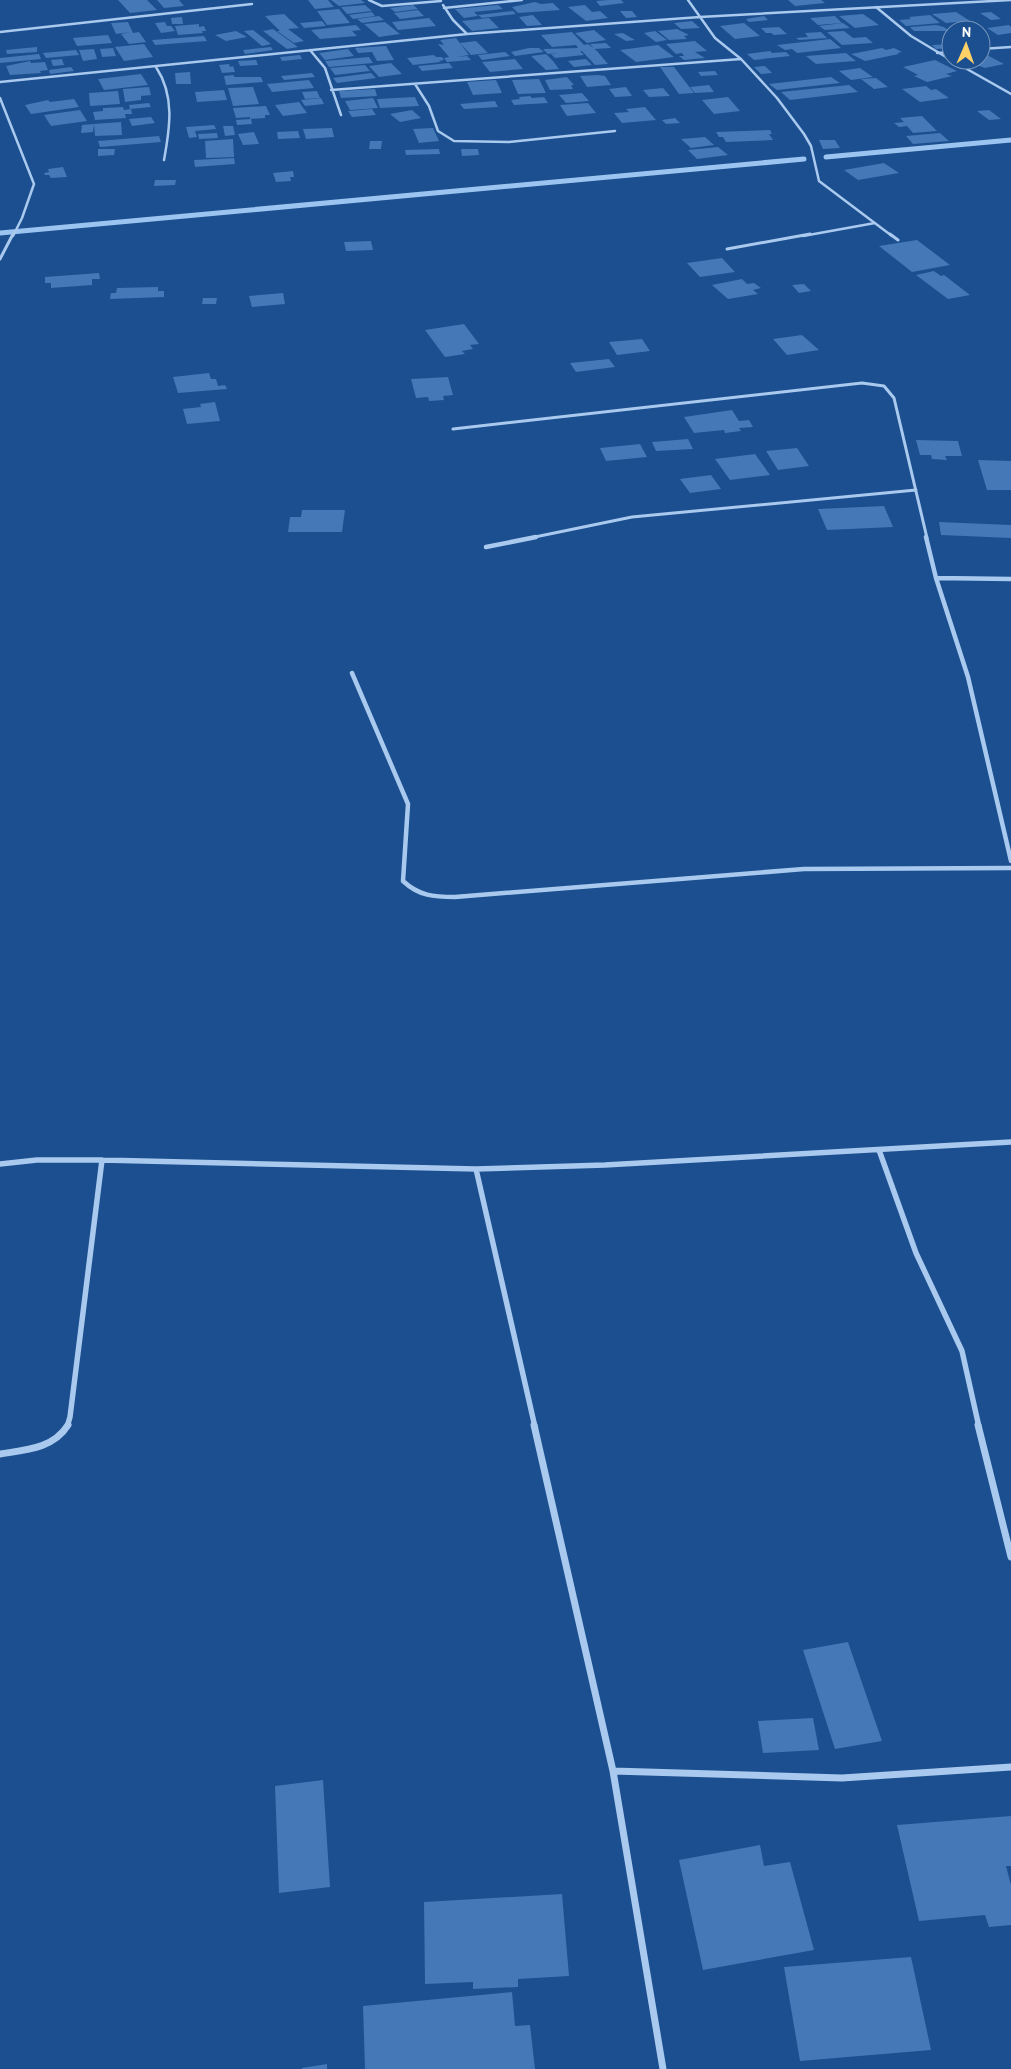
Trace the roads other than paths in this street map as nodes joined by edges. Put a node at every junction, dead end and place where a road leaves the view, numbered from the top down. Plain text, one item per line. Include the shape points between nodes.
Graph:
1 (370, 0) edge
2 (441, 0) edge
3 (522, 0) edge
4 (688, 0) edge
5 (1011, 0) edge
6 (252, 4) dead end
7 (876, 7) junction
8 (444, 8) junction
9 (700, 17) junction
10 (0, 32) edge
11 (467, 34) junction
12 (1011, 47) edge
13 (991, 48) edge
14 (310, 50) junction
15 (937, 53) junction
16 (941, 53) edge
17 (941, 55) edge
18 (741, 59) junction
19 (156, 67) junction
20 (969, 70) edge
21 (0, 82) edge
22 (415, 84) junction
23 (331, 90) junction
24 (1011, 94) edge
25 (0, 98) edge
26 (340, 115) dead end
27 (615, 132) dead end
28 (164, 160) dead end
29 (875, 223) junction
30 (898, 240) dead end
31 (727, 249) dead end
32 (0, 259) edge
33 (453, 429) dead end
34 (916, 490) junction
35 (486, 547) dead end
36 (936, 578) junction
37 (1011, 579) edge
38 (352, 673) dead end
39 (1011, 861) edge
40 (1011, 868) edge
41 (1011, 1142) edge
42 (879, 1150) junction
43 (102, 1160) junction
44 (0, 1164) edge
45 (476, 1169) junction
46 (0, 1454) edge
47 (1011, 1557) edge
48 (1011, 1766) edge
49 (613, 1771) junction
50 (663, 2069) edge

1 - 2 street via 382,6
2 - 8 street
3 - 8 street
4 - 9 street
5 - 7 street
6 - 10 street
7 - 9 street
7 - 15 street via 894,25
8 - 11 street
9 - 11 street
9 - 18 street via 715,38
11 - 14 street
12 - 13 street
14 - 19 street
14 - 23 street via 325,68
15 - 16 street
15 - 17 street
18 - 22 street
18 - 29 street via 804,134 811,146 819,181
19 - 21 street
19 - 28 street via 169,94
20 - 24 street
22 - 23 street
22 - 27 street via 429,106 438,131 454,141 509,142
23 - 26 street
25 - 32 street via 34,184
29 - 30 street
29 - 31 street
33 - 34 street via 862,383 877,384 884,386 894,398
34 - 35 street via 632,517
34 - 36 street
36 - 37 street
36 - 39 street via 968,676
38 - 40 street via 408,804 403,881 413,892 429,897 455,898 804,869
41 - 42 street
42 - 45 street
42 - 47 street via 916,1253 962,1351
43 - 44 street via 37,1160
43 - 45 street
43 - 46 street via 69,1423 63,1434 42,1446
45 - 49 street
48 - 49 street via 842,1778
49 - 50 street

